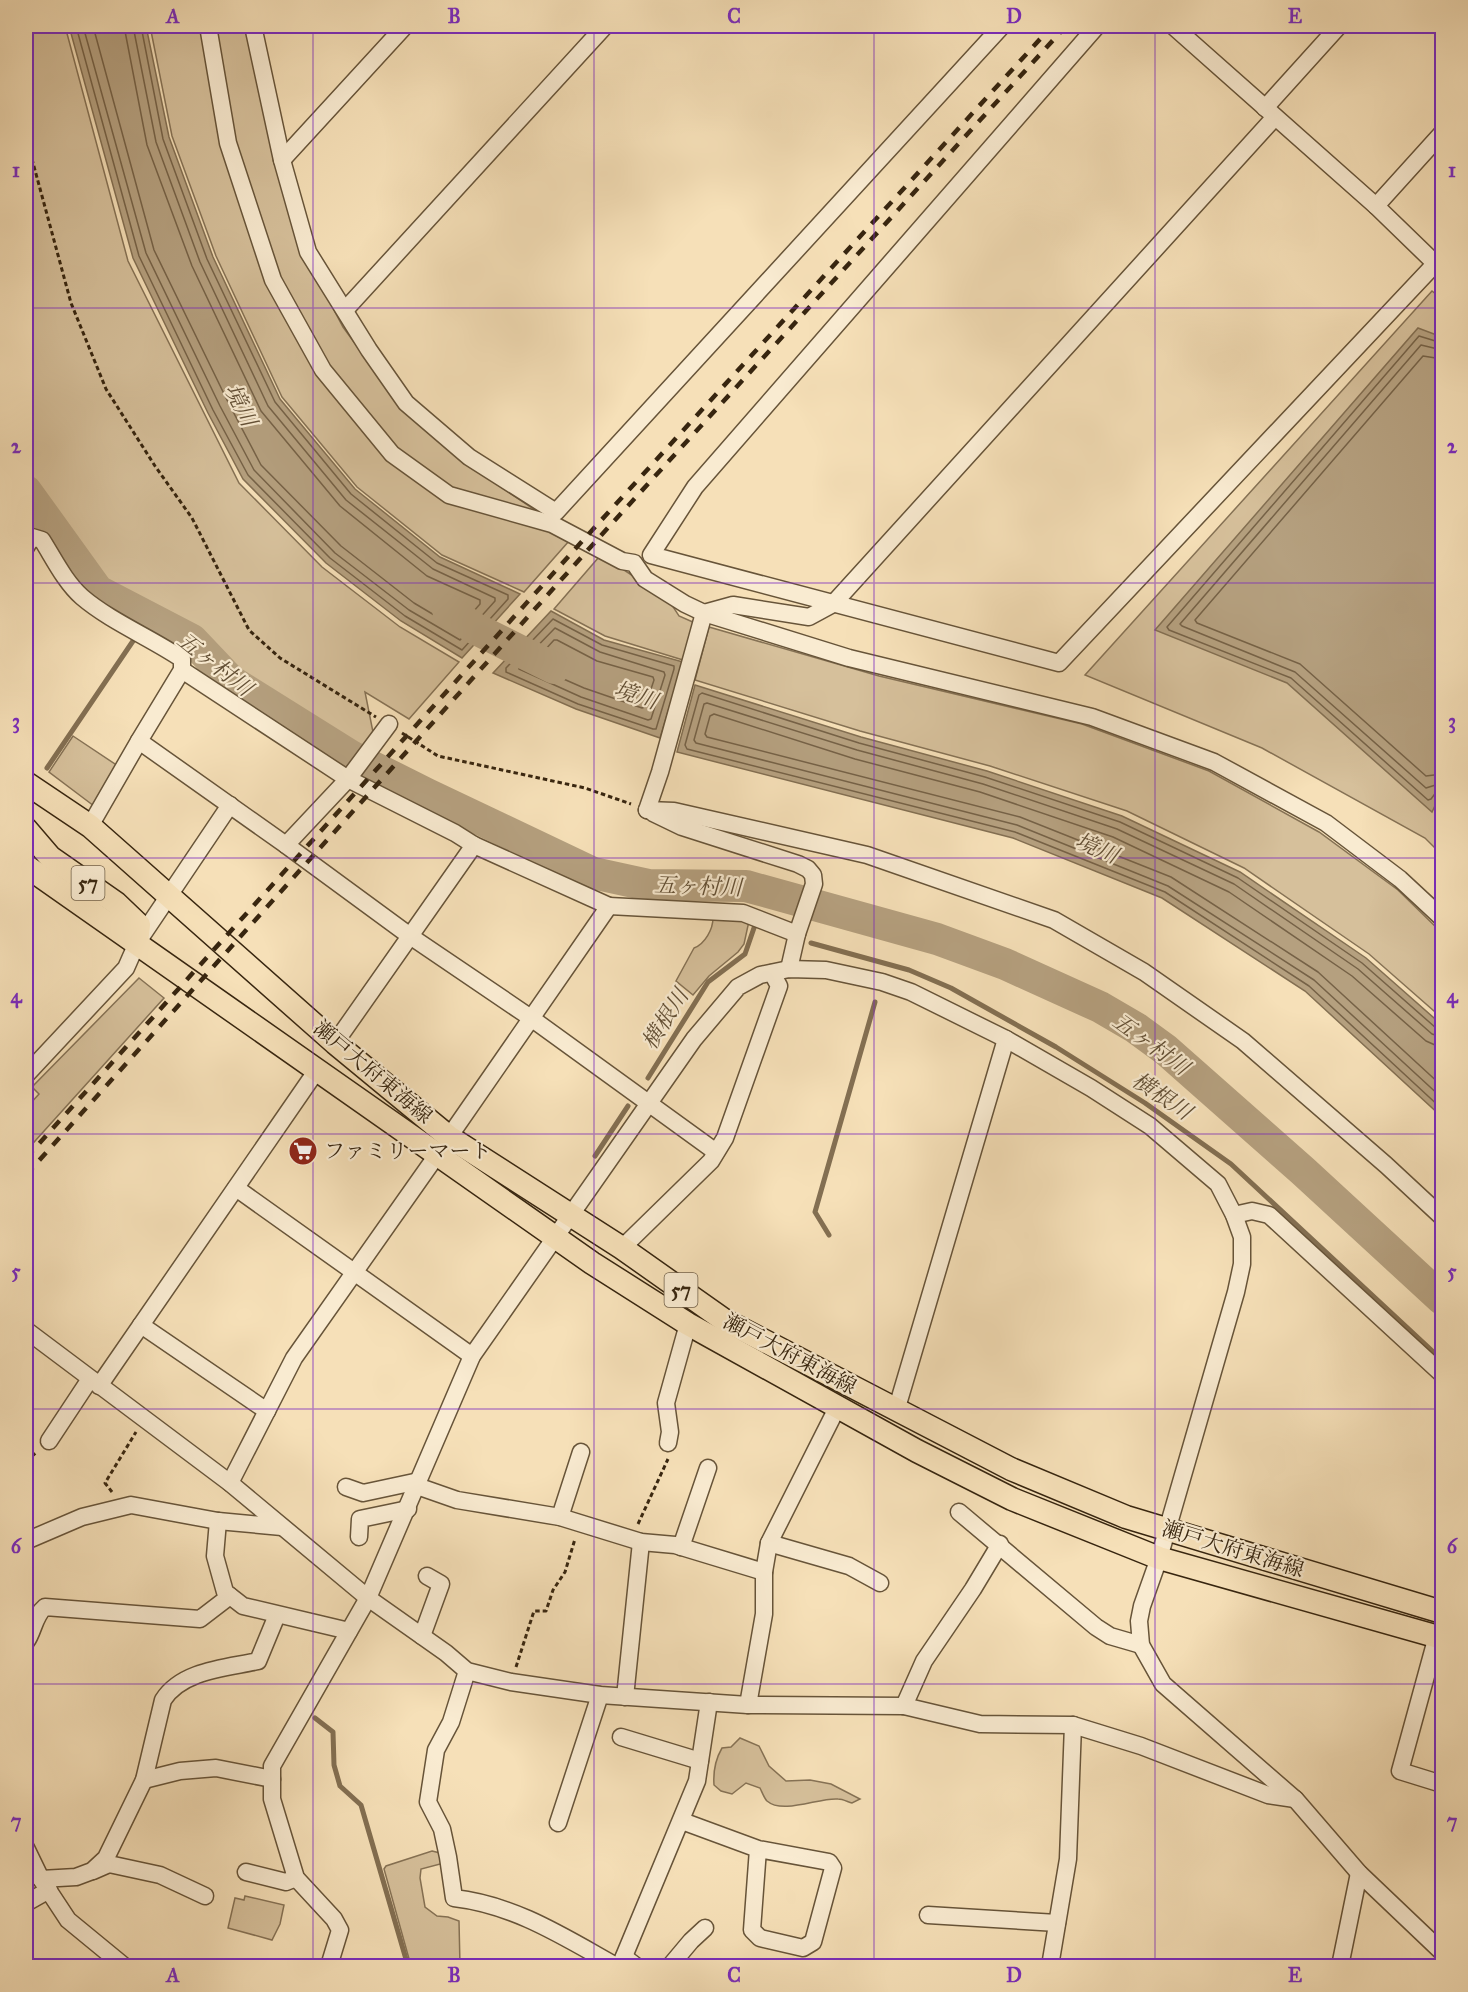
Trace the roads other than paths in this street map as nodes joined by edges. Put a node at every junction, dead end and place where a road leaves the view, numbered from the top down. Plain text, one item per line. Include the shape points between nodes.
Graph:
1 (208, 26) edge
2 (253, 26) edge
3 (405, 26) edge
4 (605, 26) edge
5 (1002, 26) edge
6 (1097, 26) edge
7 (1173, 26) edge
8 (1339, 26) edge
9 (1270, 112) junction
10 (1443, 133) edge
11 (282, 160) junction
12 (1376, 206) junction
13 (1439, 267) edge
14 (345, 310) junction
15 (554, 518) junction
16 (28, 538) edge
17 (651, 555) junction
18 (634, 564) junction
19 (833, 604) junction
20 (704, 613) junction
21 (182, 670) junction
22 (388, 724) road end
23 (139, 741) junction
24 (348, 778) junction
25 (26, 783) edge
26 (230, 805) junction
27 (647, 810) junction
28 (90, 826) junction
29 (26, 829) edge
30 (286, 845) junction
31 (474, 845) junction
32 (26, 866) edge
33 (170, 896) junction
34 (609, 906) junction
35 (1443, 918) edge
36 (798, 930) junction
37 (410, 936) junction
38 (137, 943) junction
39 (781, 971) junction
40 (531, 1018) junction
41 (1005, 1040) junction
42 (335, 1042) junction
43 (317, 1070) junction
44 (26, 1075) edge
45 (649, 1103) junction
46 (443, 1146) junction
47 (716, 1152) junction
48 (236, 1188) junction
49 (571, 1215) junction
50 (1234, 1215) junction
51 (1443, 1217) edge
52 (556, 1238) junction
53 (622, 1248) junction
54 (354, 1272) junction
55 (141, 1324) junction
56 (688, 1324) junction
57 (26, 1330) edge
58 (472, 1356) junction
59 (1443, 1374) edge
60 (95, 1382) junction
61 (838, 1407) junction
62 (267, 1411) junction
63 (896, 1411) junction
64 (49, 1441) dead end
65 (668, 1443) road end
66 (581, 1452) dead end
67 (708, 1468) dead end
68 (230, 1483) junction
69 (418, 1484) junction
70 (346, 1487) dead end
71 (408, 1509) junction
72 (959, 1512) dead end
73 (560, 1517) junction
74 (218, 1521) junction
75 (282, 1527) junction
76 (1167, 1529) junction
77 (358, 1537) dead end
78 (26, 1540) edge
79 (636, 1541) junction
80 (769, 1543) junction
81 (1000, 1544) junction
82 (681, 1547) junction
83 (1159, 1558) junction
84 (764, 1572) junction
85 (427, 1576) dead end
86 (880, 1583) dead end
87 (230, 1596) junction
88 (368, 1598) junction
89 (1443, 1612) edge
90 (277, 1615) junction
91 (349, 1631) junction
92 (422, 1636) junction
93 (1440, 1637) edge
94 (26, 1642) edge
95 (1141, 1645) junction
96 (467, 1671) junction
97 (600, 1695) junction
98 (625, 1697) junction
99 (709, 1702) junction
100 (748, 1705) junction
101 (904, 1706) junction
102 (1072, 1725) junction
103 (621, 1737) dead end
104 (700, 1761) junction
105 (272, 1779) junction
106 (144, 1780) junction
107 (1443, 1784) edge
108 (1296, 1800) junction
109 (682, 1821) junction
110 (558, 1823) dead end
111 (26, 1848) edge
112 (758, 1849) junction
113 (92, 1871) junction
114 (246, 1872) dead end
115 (1359, 1873) junction
116 (296, 1878) junction
117 (45, 1884) junction
118 (205, 1896) dead end
119 (26, 1903) edge
120 (928, 1915) dead end
121 (1057, 1923) junction
122 (705, 1928) dead end
123 (1443, 1952) edge
124 (624, 1964) edge
125 (124, 1966) edge
126 (329, 1966) edge
127 (670, 1966) edge
128 (1050, 1966) edge
129 (1340, 1966) edge

1 - 15 street via 228,143 273,280 323,370 392,454 449,495
2 - 11 street
3 - 11 street
4 - 14 street
5 - 15 street
6 - 17 street via 695,487
7 - 9 street
8 - 9 street
9 - 12 street
9 - 19 street
10 - 12 street
11 - 14 street via 308,252
12 - 13 street
13 - 19 street via 1059,663
14 - 15 street via 406,403 469,457
15 - 18 street via 622,561
16 - 21 street via 42,540 81,596 182,659
17 - 18 street
17 - 19 street
18 - 20 street via 645,579
19 - 20 street via 809,617 733,605
20 - 27 street
20 - 35 street via 849,658 1092,717 1214,762 1326,823 1401,879
21 - 23 street
21 - 24 street
22 - 24 street
23 - 26 street
23 - 28 street
24 - 30 street
24 - 31 street
25 - 28 main road, 瀬戸大府東海線 / 57
26 - 30 street
26 - 33 street
27 - 36 street via 682,827 808,869 814,884
27 - 51 street via 674,811 867,855 1054,920 1144,972 1243,1041
28 - 33 main road, 瀬戸大府東海線 / 57
29 - 38 main road, 57 via 50,856 116,903 139,925
30 - 37 street
31 - 34 street
31 - 37 street
32 - 38 main road, 瀬戸大府東海線 / 57
33 - 38 street
33 - 42 main road, 瀬戸大府東海線 / 57
34 - 36 street via 743,913
34 - 40 street
36 - 39 street
37 - 40 street
37 - 42 street
38 - 43 main road, 瀬戸大府東海線 / 57
38 - 44 street via 126,969
39 - 41 street via 826,970 882,982 911,992
39 - 45 street via 760,975 738,987 694,1039
39 - 47 street via 725,1138
40 - 45 street
40 - 46 street
41 - 50 street via 1150,1126 1218,1184
41 - 63 street
42 - 46 main road, 瀬戸大府東海線 / 57
43 - 46 main road, 瀬戸大府東海線 / 57
43 - 48 street
45 - 47 street
45 - 49 street
46 - 49 main road, 瀬戸大府東海線 / 57
46 - 52 main road, 瀬戸大府東海線 / 57
46 - 54 street
47 - 53 street
48 - 54 street
48 - 55 street
49 - 52 street
49 - 53 main road, 瀬戸大府東海線 / 57
50 - 59 street via 1252,1211 1269,1215
50 - 76 street via 1242,1237 1242,1264
52 - 56 main road, 瀬戸大府東海線 / 57
52 - 58 street
53 - 63 main road, 瀬戸大府東海線 / 57 via 724,1320
54 - 58 street
54 - 62 street via 294,1358
55 - 60 street
55 - 62 street
56 - 61 main road, 瀬戸大府東海線 / 57
56 - 65 street via 666,1403
57 - 60 street
58 - 69 street
60 - 64 street
60 - 68 street
61 - 80 street
61 - 83 main road, 瀬戸大府東海線 / 57 via 1012,1499
62 - 68 street
63 - 76 main road, 瀬戸大府東海線 / 57 via 1011,1468 1126,1517
66 - 73 street
67 - 82 street
68 - 75 street
69 - 70 street via 363,1493
69 - 71 street
69 - 73 street via 457,1500
71 - 77 street via 360,1519
71 - 88 street
72 - 81 street
73 - 79 street
74 - 75 street
74 - 78 street via 131,1505 82,1516
74 - 87 street via 215,1556 225,1592
75 - 88 street
76 - 83 street
76 - 89 main road, 瀬戸大府東海線 / 57
79 - 82 street
79 - 98 street
80 - 84 street
80 - 86 street via 849,1566
81 - 95 street via 1096,1627 1110,1636
81 - 101 street via 924,1661
82 - 84 street
83 - 93 main road, 瀬戸大府東海線 / 57
83 - 95 street via 1142,1606
84 - 100 street via 764,1614
85 - 92 street via 441,1584
87 - 90 street via 243,1606
87 - 94 street via 200,1619 45,1607 38,1612
88 - 91 street
88 - 92 street
90 - 91 street
90 - 106 street via 258,1661 188,1678 168,1692
91 - 105 street via 272,1766
92 - 96 street
93 - 107 street via 1400,1771
95 - 108 street via 1163,1684
96 - 97 street via 511,1682
96 - 124 street via 451,1722 436,1750 428,1802 442,1829 454,1898 481,1901 526,1917
97 - 98 street
97 - 110 street
98 - 99 street
99 - 100 street
99 - 104 street
100 - 101 street
101 - 102 street via 980,1724
102 - 108 street via 1141,1746 1268,1796
102 - 121 street via 1068,1859
103 - 104 street
104 - 109 street
105 - 106 street via 216,1768
105 - 116 street via 272,1798
106 - 113 street via 106,1858
108 - 115 street
109 - 112 street
109 - 124 street
111 - 117 street
112 - 112 street via 829,1862 833,1868 813,1942 808,1946 760,1938 752,1930
113 - 117 street
113 - 118 street via 109,1864 160,1875
114 - 116 street via 286,1882
115 - 123 street
115 - 129 street
116 - 126 street via 340,1930
117 - 119 street
117 - 125 street via 68,1920
120 - 121 street
121 - 128 street
122 - 127 street

